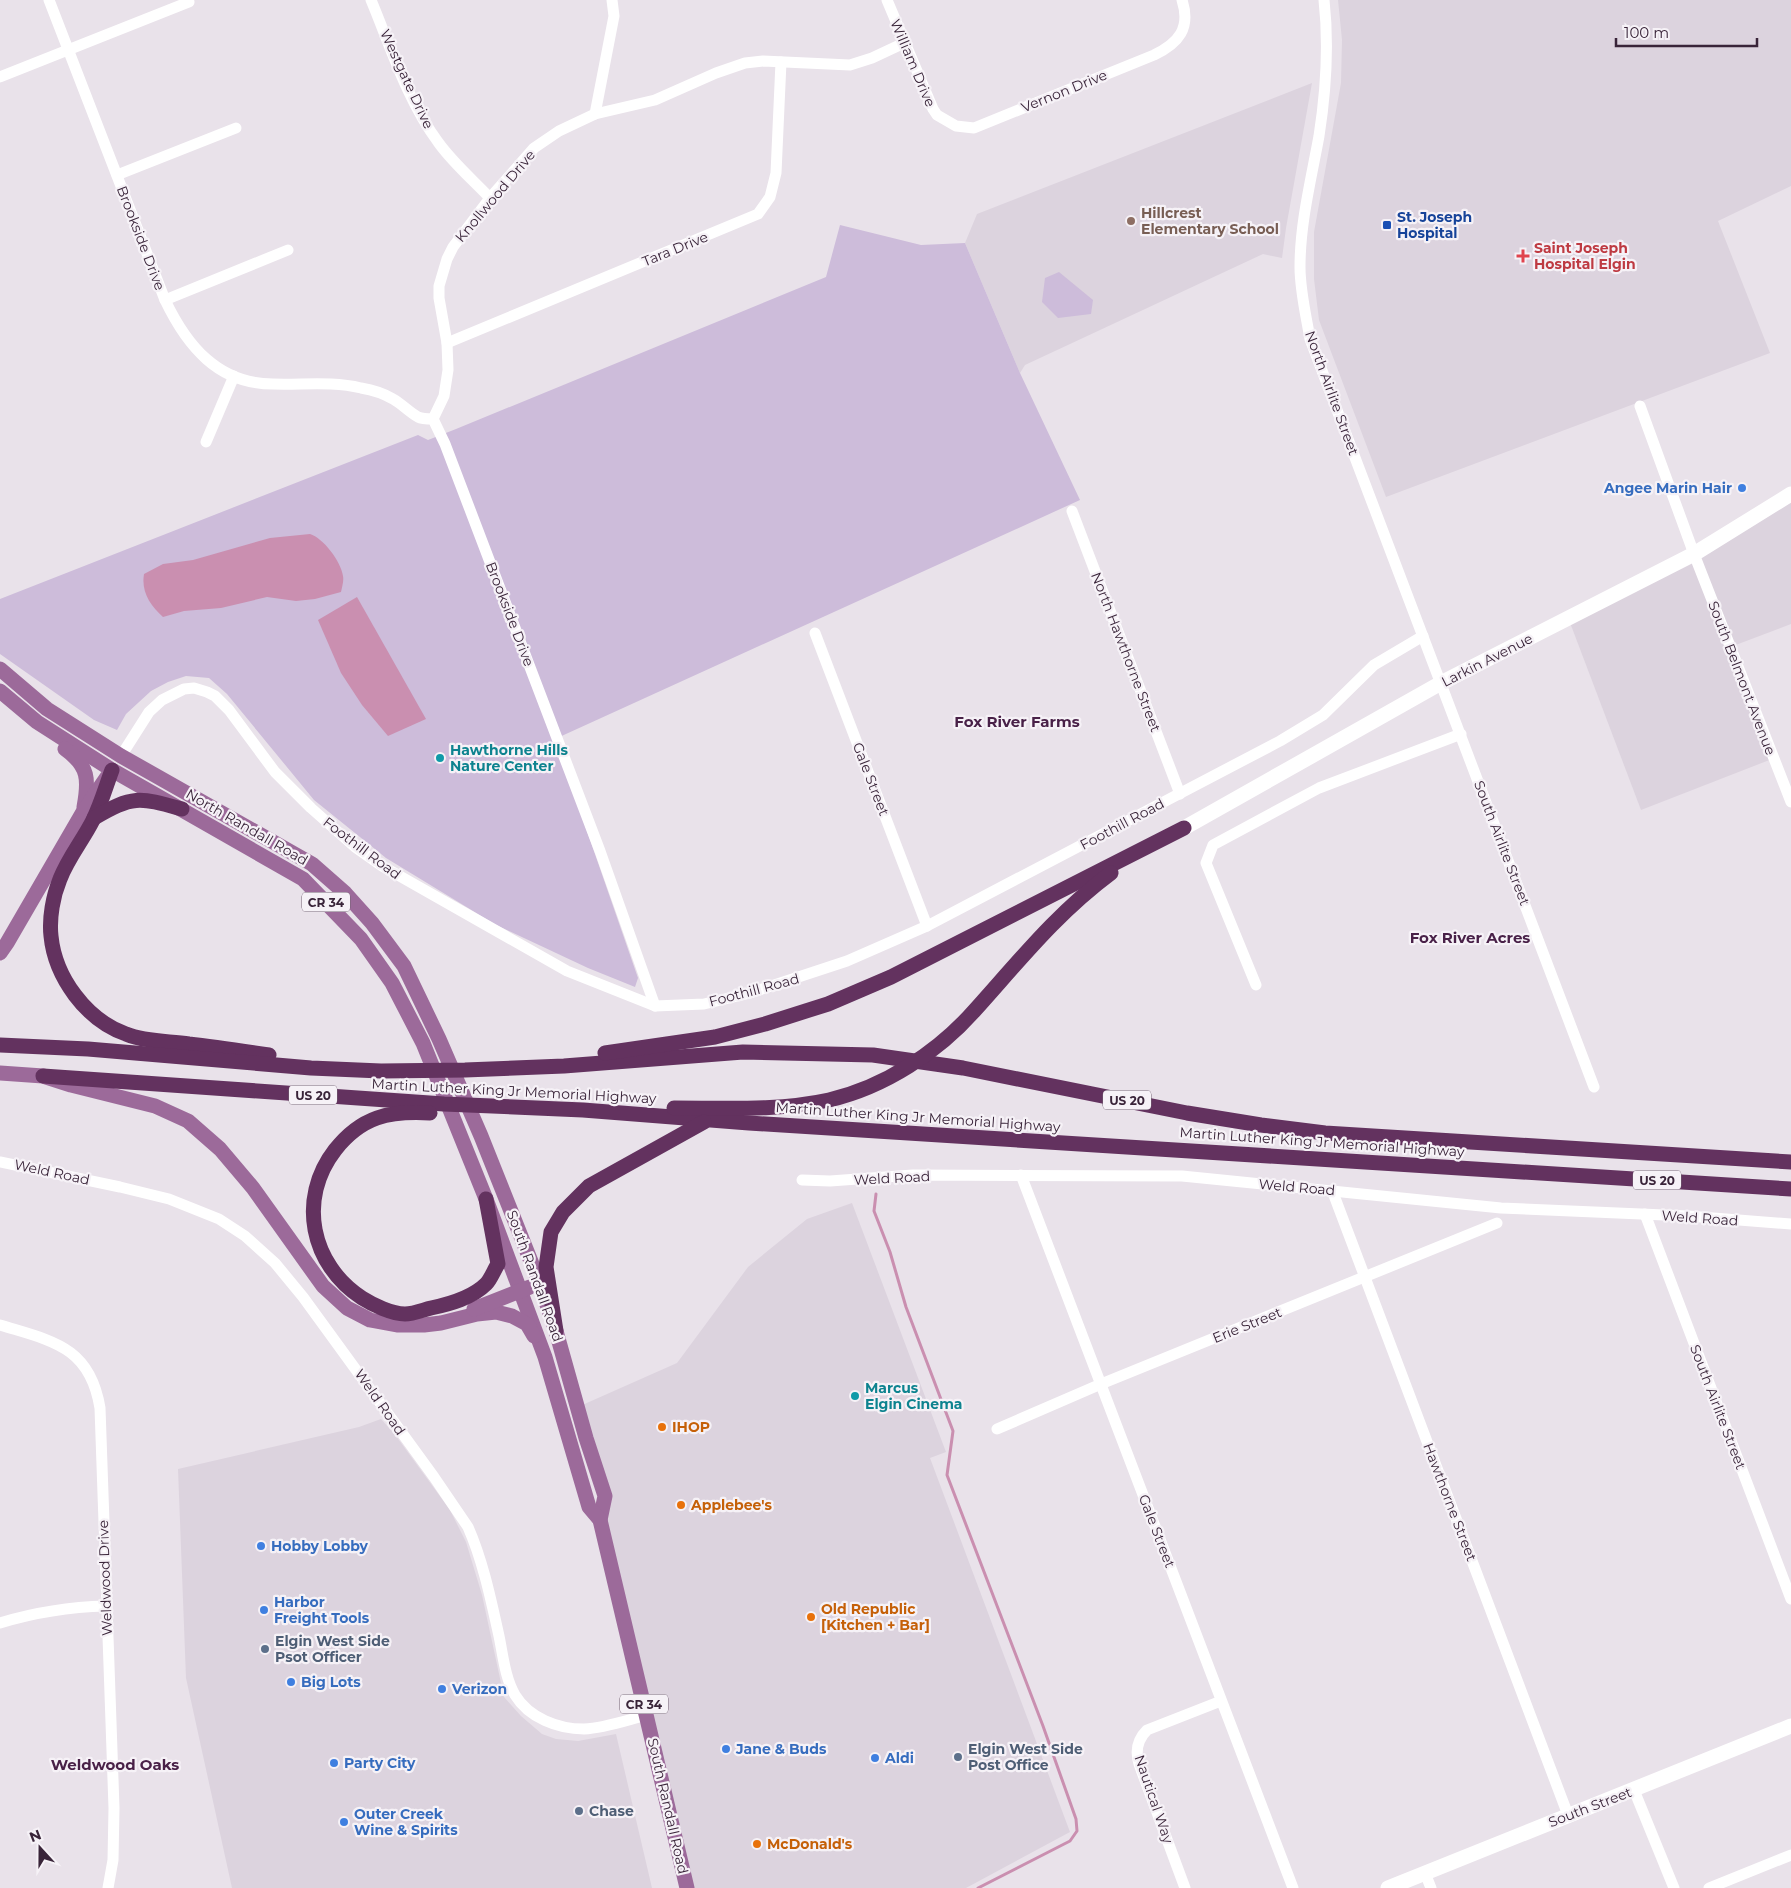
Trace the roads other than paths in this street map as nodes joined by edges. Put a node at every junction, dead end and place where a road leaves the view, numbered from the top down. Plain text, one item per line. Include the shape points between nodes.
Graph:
1 (50, 0) edge
2 (371, 0) edge
3 (612, 0) edge
4 (886, 0) edge
5 (1182, 0) edge
6 (1324, 0) edge
7 (189, 2) dead end
8 (904, 43) junction
9 (69, 50) junction
10 (781, 62) junction
11 (0, 77) edge
12 (596, 114) junction
13 (946, 121) joint
14 (236, 128) dead end
15 (118, 175) junction
16 (490, 198) junction
17 (288, 250) dead end
18 (165, 300) junction
19 (447, 343) junction
20 (234, 376) junction
21 (1640, 406) dead end
22 (433, 419) junction
23 (206, 442) dead end
24 (1791, 494) edge
25 (1072, 511) dead end
26 (1694, 554) junction
27 (815, 633) dead end
28 (1423, 636) junction
29 (0, 669) edge
30 (1442, 683) junction
31 (5, 696) edge
32 (1461, 734) junction
33 (121, 756) junction
34 (112, 770) junction
35 (1180, 794) junction
36 (1791, 802) edge
37 (182, 809) junction
38 (89, 815) junction
39 (1184, 828) junction
40 (927, 926) junction
41 (0, 953) edge
42 (1256, 985) dead end
43 (655, 1006) junction
44 (439, 1039) joint
45 (423, 1043) joint
46 (0, 1045) edge
47 (310, 1068) junction
48 (465, 1070) junction
49 (0, 1074) edge
50 (43, 1076) junction
51 (1594, 1087) dead end
52 (583, 1110) junction
53 (704, 1122) junction
54 (749, 1123) junction
55 (0, 1162) edge
56 (1791, 1162) edge
57 (1021, 1175) junction
58 (802, 1180) dead end
59 (1791, 1188) edge
60 (1332, 1190) junction
61 (486, 1199) junction
62 (1645, 1214) junction
63 (1498, 1223) dead end
64 (1791, 1224) edge
65 (1365, 1277) junction
66 (540, 1284) junction
67 (521, 1291) junction
68 (441, 1323) junction
69 (0, 1325) edge
70 (556, 1331) junction
71 (545, 1357) junction
72 (1101, 1384) junction
73 (997, 1429) dead end
74 (600, 1520) junction
75 (1791, 1599) edge
76 (106, 1606) junction
77 (0, 1623) edge
78 (1220, 1701) junction
79 (647, 1715) junction
80 (1791, 1726) edge
81 (1634, 1790) junction
82 (1568, 1815) junction
83 (1791, 1855) edge
84 (1425, 1873) junction
85 (108, 1888) edge
86 (686, 1888) edge
87 (1185, 1888) edge
88 (1293, 1888) edge
89 (1388, 1888) edge
90 (1431, 1888) edge
91 (1674, 1888) edge
92 (1709, 1888) edge

1 - 9 street, Brookside Drive
2 - 16 street, Westgate Drive via 424,121 440,144
3 - 12 street via 614,16
4 - 8 street, William Drive
5 - 13 street, Vernon Drive via 1185,24 1179,37 1154,55 974,128 962,128
6 - 28 street, North Airlite Street via 1327,31 1325,88 1304,214 1300,267 1302,297 1310,339
7 - 9 street
8 - 10 street, Knollwood Drive via 850,65
8 - 13 street, William Drive via 932,109
9 - 11 street
9 - 15 street, Brookside Drive
10 - 12 street, Knollwood Drive via 745,63 655,100
10 - 19 street, Tara Drive via 775,179 770,197 758,214
12 - 16 street, Knollwood Drive via 559,131 534,148
14 - 15 street, Brookside Drive
15 - 18 street, Brookside Drive
16 - 19 street, Knollwood Drive via 447,259 439,286
17 - 18 street, Brookside Drive
18 - 20 street, Brookside Drive via 193,347 211,364
19 - 22 street, Knollwood Drive via 448,370 444,396
20 - 22 street, Brookside Drive via 271,384 334,384 377,391 419,418
20 - 23 street
21 - 26 street, South Belmont Avenue
22 - 43 street, Brookside Drive via 553,725
24 - 26 main road, Larkin Avenue
25 - 35 street, North Hawthorne Street
26 - 30 main road, Larkin Avenue
26 - 36 street, South Belmont Avenue
27 - 40 street, Gale Street
28 - 30 street, North Airlite Street
28 - 35 street, Foothill Road via 1374,665 1323,715
29 - 33 main road, North Randall Road / CR 34 via 47,709
30 - 32 street, South Airlite Street
30 - 39 main road, Larkin Avenue
31 - 34 main road, North Randall Road / CR 34 via 37,722
31 - 38 main road via 26,722 81,764 88,788
32 - 42 street via 1319,788 1213,845 1206,863
32 - 51 street, South Airlite Street
33 - 34 main road, Foothill Road
33 - 43 street, Foothill Road via 149,712 162,700 184,689 207,692 229,710 275,772 311,808 382,866 567,972
33 - 44 main road, North Randall Road / CR 34 via 312,864 345,893 404,966
34 - 37 main road, North Randall Road / CR 34
34 - 38 highway
35 - 40 street, Foothill Road
37 - 38 highway via 152,800 134,800
37 - 45 main road, North Randall Road / CR 34 via 303,879 361,939 392,983
38 - 41 main road
38 - 47 highway via 60,879 51,935 65,981 81,1002 99,1020 124,1034 149,1041 277,1056
39 - 48 highway via 891,977 828,1004 715,1037
39 - 52 highway via 1091,888 1057,919 948,1037 915,1062 880,1082 829,1100 779,1107
40 - 43 street, Foothill Road via 846,961 769,987 704,1004
44 - 66 main road, South Randall Road / CR 34
45 - 61 main road, South Randall Road / CR 34
46 - 47 highway, US 20 via 88,1049
47 - 48 highway, Martin Luther King Jr Memorial Highway / US 20
48 - 56 highway, Martin Luther King Jr Memorial Highway / US 20 via 743,1052 873,1055 963,1068 1196,1114 1325,1133
49 - 50 main road, US 20
50 - 52 highway, Martin Luther King Jr Memorial Highway / US 20 via 434,1104
50 - 68 main road via 156,1106 188,1121 220,1149 253,1188 323,1286 347,1308 370,1320 397,1325
52 - 54 highway, Martin Luther King Jr Memorial Highway / US 20
53 - 54 highway
53 - 61 highway via 393,1114 366,1123 344,1139 326,1162 314,1192 313,1217 319,1247 330,1269 350,1291 374,1306 404,1314 463,1299 486,1284 498,1264
53 - 70 highway via 588,1186 563,1212 551,1232 546,1267
54 - 59 highway, Martin Luther King Jr Memorial Highway / US 20
55 - 79 street, Weld Road via 183,1204 230,1225 261,1249 290,1280 329,1331 468,1527 479,1556 508,1677 518,1700 540,1719 571,1728 594,1727
57 - 58 street, Weld Road
57 - 60 street, Weld Road via 1182,1176
57 - 72 street, Gale Street
60 - 62 street, Weld Road via 1501,1208
60 - 65 street, Hawthorne Street
61 - 67 main road, South Randall Road / CR 34
62 - 64 street, Weld Road
62 - 75 street, South Airlite Street
63 - 65 street, Erie Street
65 - 72 street, Erie Street
65 - 82 street, Hawthorne Street
66 - 67 main road
66 - 70 main road, South Randall Road / CR 34
67 - 68 main road
67 - 71 main road, South Randall Road / CR 34
68 - 71 main road via 496,1312 512,1316 527,1324
69 - 76 street, Weldwood Drive via 50,1340 72,1353 84,1365 98,1392
70 - 74 main road, South Randall Road / CR 34 via 605,1496
71 - 74 main road, South Randall Road / CR 34 via 589,1506
72 - 73 street, Erie Street
72 - 78 street, Gale Street
74 - 79 main road, South Randall Road / CR 34
76 - 77 street via 39,1612
76 - 85 street, Weldwood Drive via 114,1808 113,1860
78 - 87 street, Nautical Way via 1148,1730 1136,1749
78 - 88 street, Gale Street
79 - 86 main road, South Randall Road / CR 34
80 - 81 main road, South Street
81 - 82 main road, South Street
81 - 91 street
82 - 84 main road, South Street
83 - 92 street
84 - 89 main road, South Street
84 - 90 street

